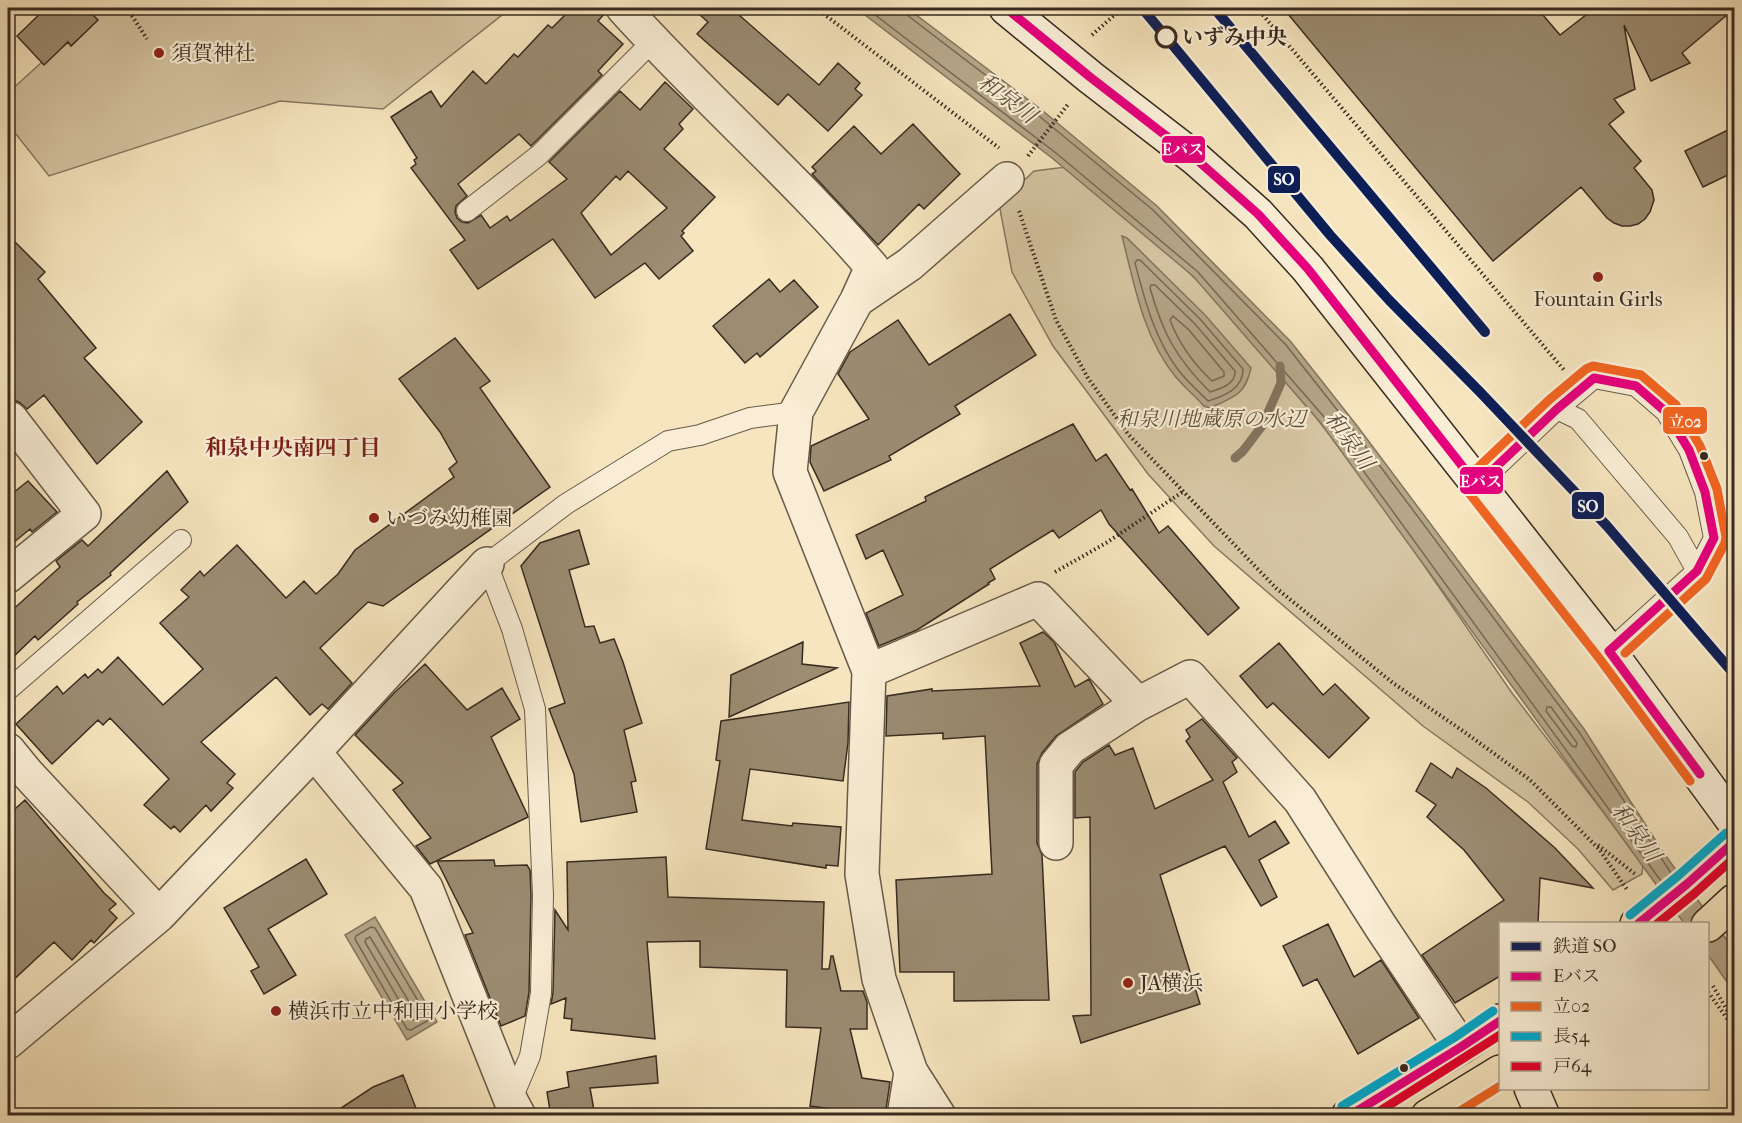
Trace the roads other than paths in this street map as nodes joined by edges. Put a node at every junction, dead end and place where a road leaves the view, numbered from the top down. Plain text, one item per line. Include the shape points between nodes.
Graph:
1 (623, 8) edge
2 (1006, 8) edge
3 (653, 41) junction
4 (1014, 172) road end
5 (467, 211) dead end
6 (857, 300) junction
7 (1557, 409) junction
8 (796, 412) junction
9 (8, 421) edge
10 (1477, 485) junction
11 (181, 540) dead end
12 (487, 564) junction
13 (1697, 571) junction
14 (8, 576) edge
15 (1609, 651) junction
16 (869, 671) junction
17 (8, 690) edge
18 (1138, 704) junction
19 (314, 752) junction
20 (14, 769) edge
21 (1734, 822) edge
22 (1056, 843) dead end
23 (1726, 850) edge
24 (1734, 901) edge
25 (159, 915) junction
26 (1646, 916) edge
27 (1709, 923) edge
28 (1499, 1026) edge
29 (8, 1042) edge
30 (1461, 1047) junction
31 (911, 1072) junction
32 (1499, 1073) edge
33 (1531, 1090) edge
34 (515, 1108) edge
35 (904, 1116) edge
36 (939, 1116) edge
37 (1348, 1116) edge
38 (1428, 1116) edge
39 (1543, 1116) edge

1 - 3 street
2 - 10 street via 1196,159 1258,214 1308,268
3 - 5 lane via 539,155
3 - 6 street via 837,226 872,267
4 - 6 street via 910,264
6 - 8 street
7 - 10 lane
7 - 13 lane via 1578,419 1678,537
7 - 13 lane via 1594,378 1636,386 1666,412 1689,450 1705,492 1714,538
8 - 12 lane via 750,418 668,441 566,504
8 - 16 street via 790,472
9 - 14 street via 11,418 84,513
10 - 15 street
11 - 17 lane
12 - 19 street
12 - 34 lane via 513,629 535,709 543,883 541,993 530,1056
13 - 15 lane
15 - 21 street
16 - 18 street via 1038,599
16 - 31 street via 862,874 879,979
18 - 22 street via 1070,748 1056,765
18 - 30 street via 1190,677 1300,800
19 - 25 street
19 - 34 street via 426,888
20 - 25 street
23 - 26 main road, bridge
24 - 27 main road
25 - 29 street
28 - 30 main road
30 - 37 main road
31 - 35 street
31 - 36 street
32 - 38 main road
33 - 39 street

